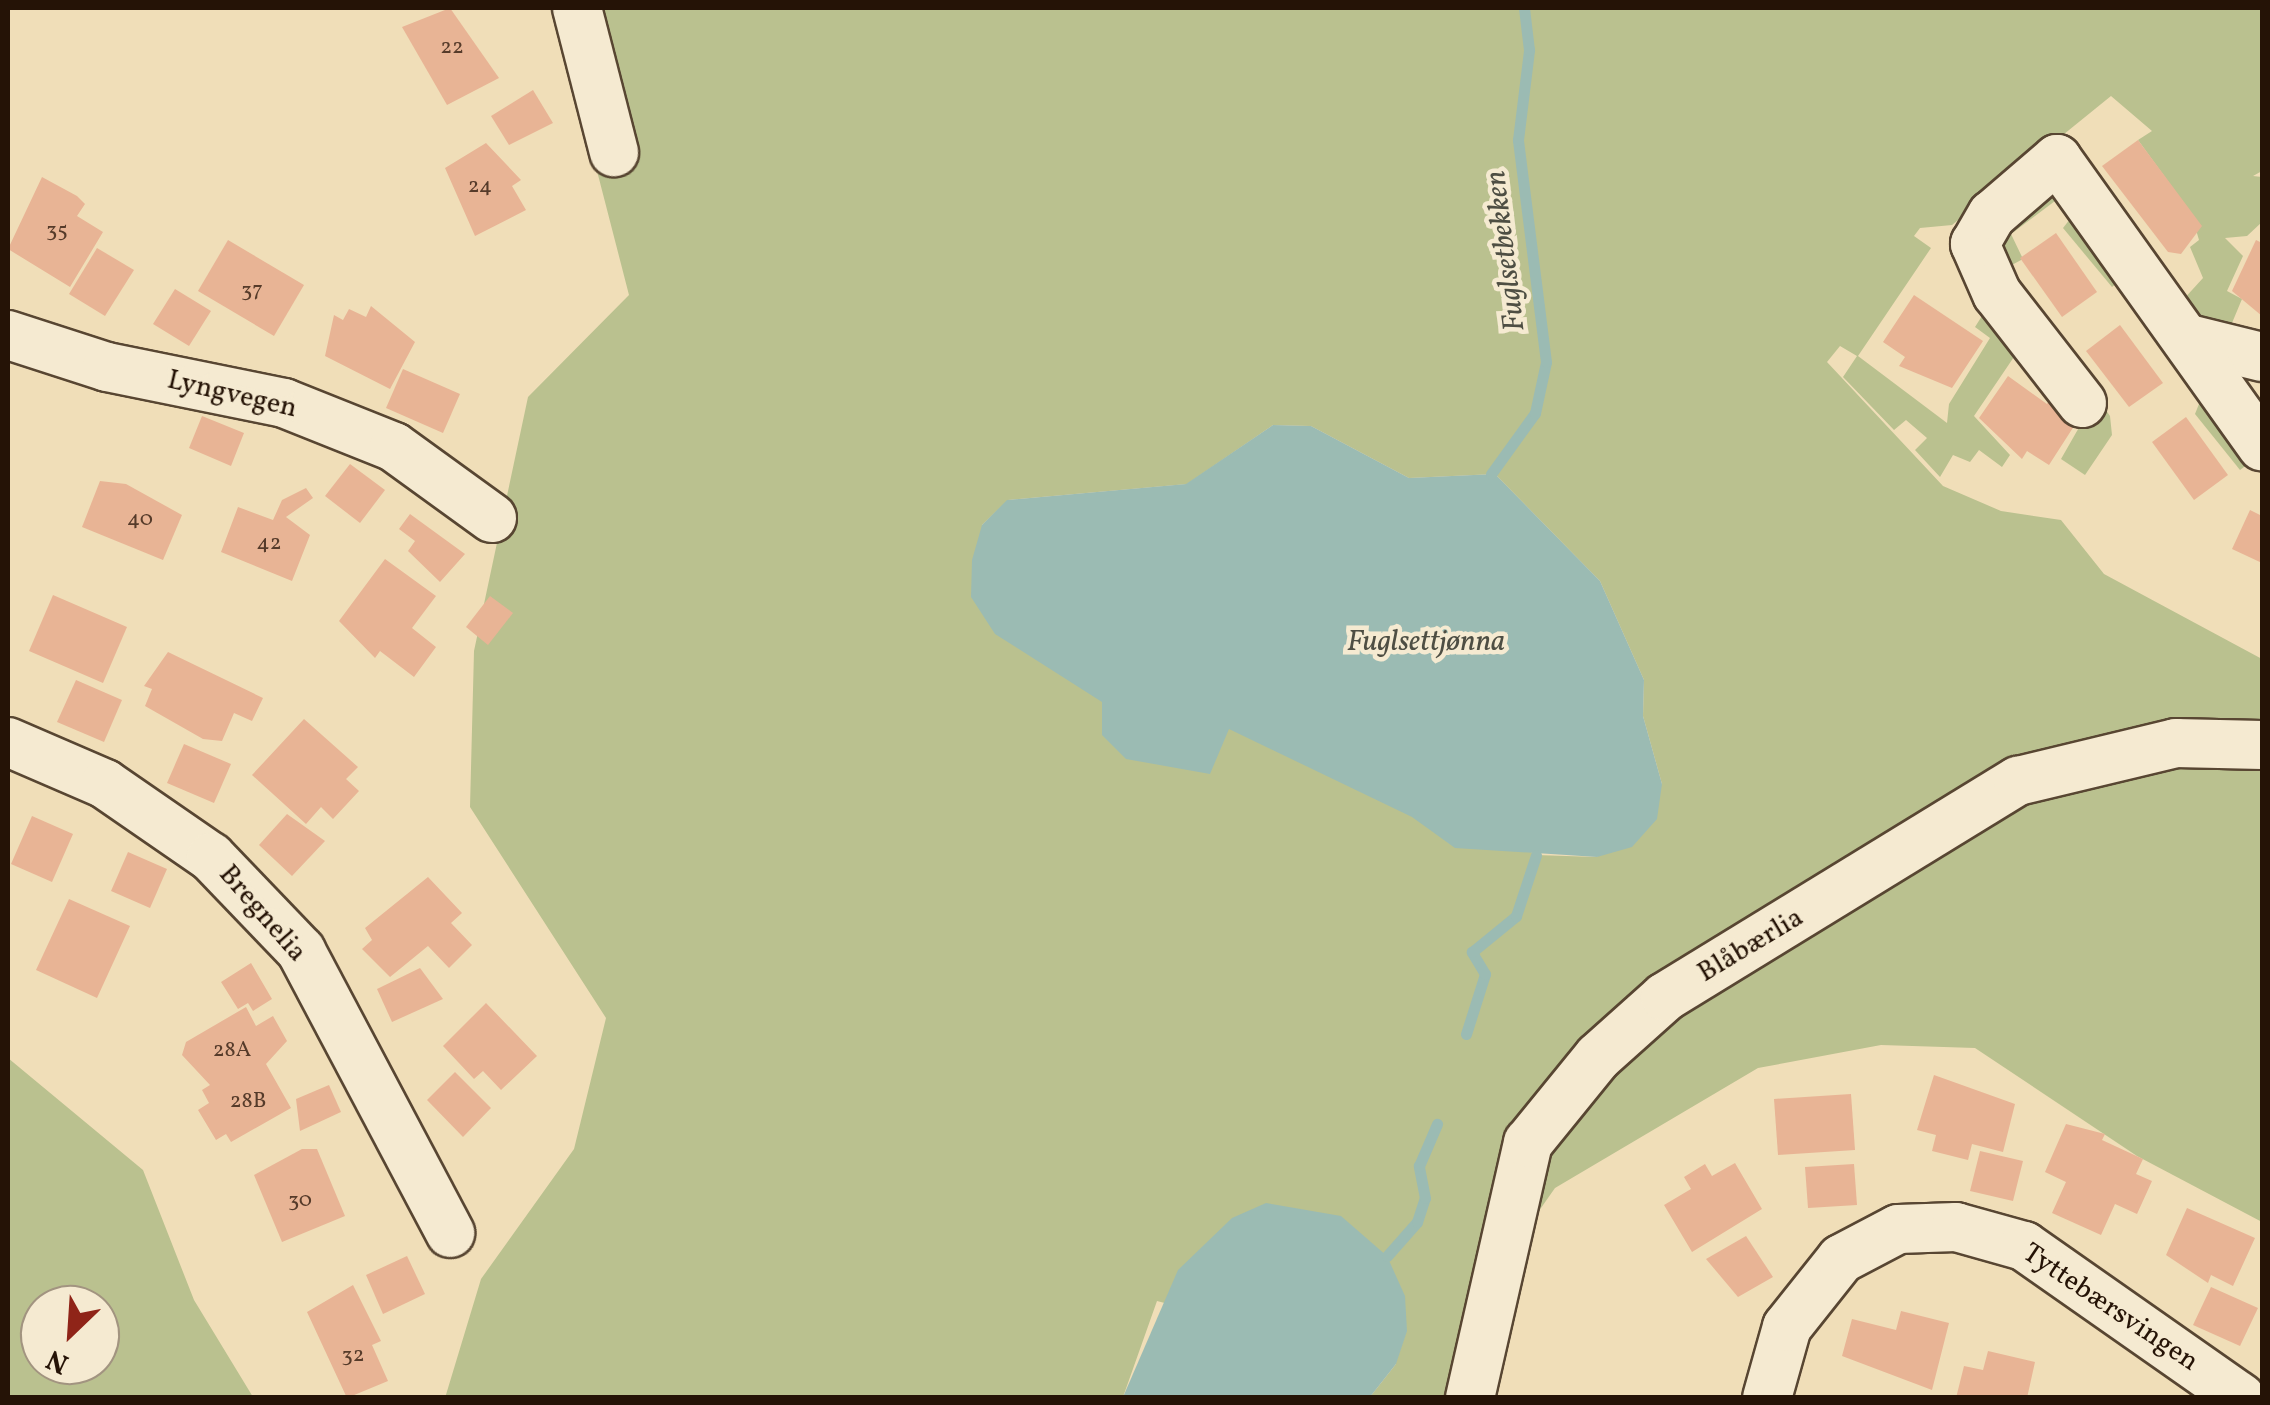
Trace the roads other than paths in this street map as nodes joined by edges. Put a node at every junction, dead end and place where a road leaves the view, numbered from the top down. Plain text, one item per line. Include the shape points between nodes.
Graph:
1 (576, 8) edge
2 (614, 152) dead end
3 (8, 334) edge
4 (2189, 339) junction
5 (2262, 356) edge
6 (2082, 403) dead end
7 (2262, 446) edge
8 (492, 518) dead end
9 (8, 742) edge
10 (2262, 745) edge
11 (450, 1233) dead end
12 (1777, 1395) edge
13 (1470, 1398) edge
14 (2241, 1398) edge

1 - 2 street
3 - 8 street, Lyngvegen via 106,367 284,403 394,446
4 - 5 street
4 - 6 street via 2058,158 1992,215 1975,244 1998,294
4 - 7 street
9 - 11 street, Bregnelia via 105,784 211,857 301,951
10 - 13 street, Blåbærlia via 2176,743 2018,782 1664,997 1598,1057 1528,1144
12 - 14 street, Tyttebærsvingen via 1788,1327 1842,1260 1898,1229 1956,1227 2024,1246

